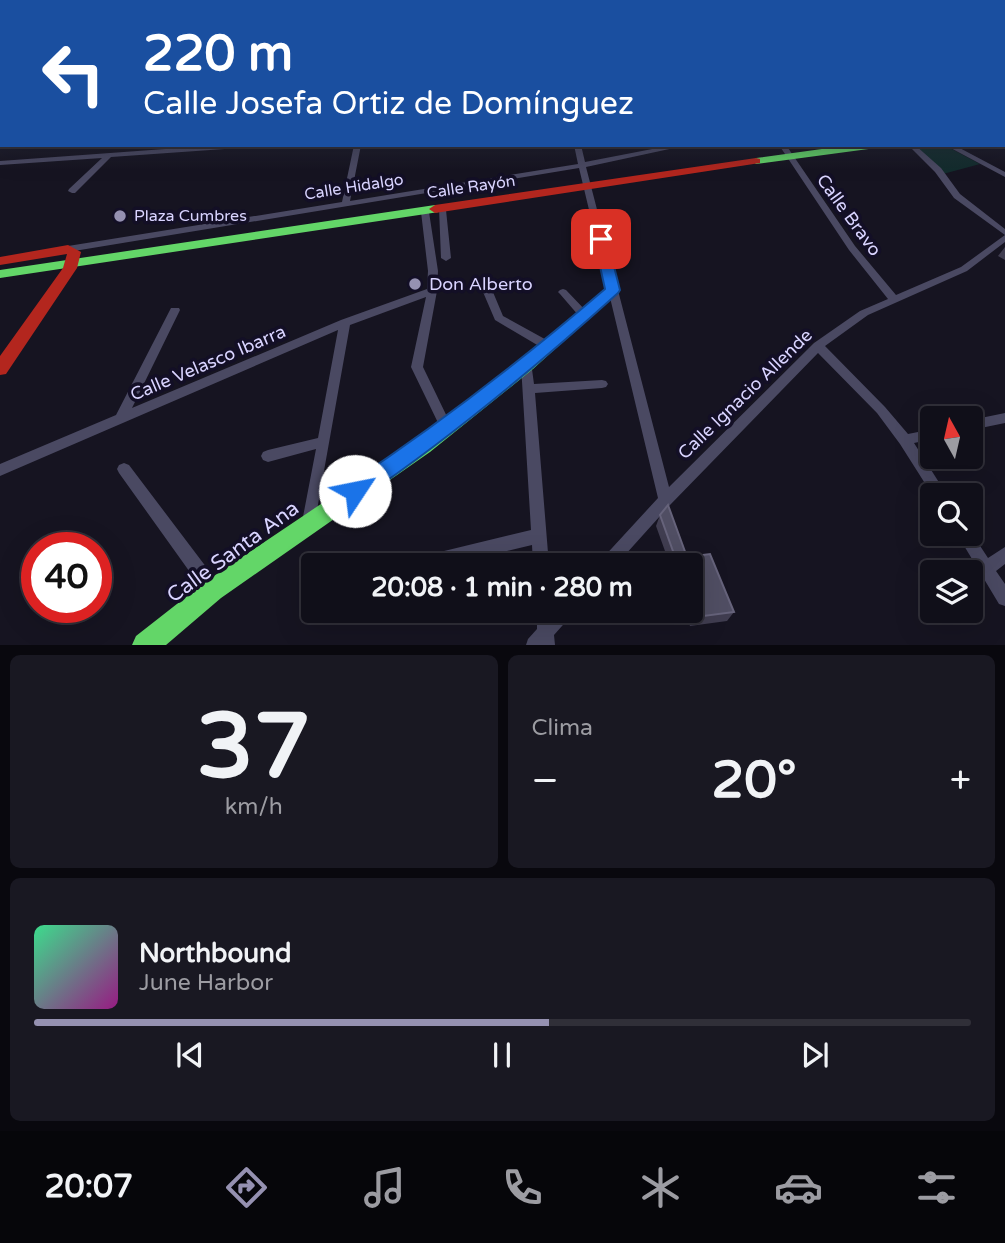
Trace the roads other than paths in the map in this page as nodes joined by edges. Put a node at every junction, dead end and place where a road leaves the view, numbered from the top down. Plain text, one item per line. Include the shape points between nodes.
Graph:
1 (203, 147) edge
2 (358, 147) edge
3 (578, 147) edge
4 (675, 147) edge
5 (840, 147) edge
6 (913, 147) edge
7 (952, 147) edge
8 (153, 149) edge
9 (785, 150) edge
10 (108, 156) junction
11 (56, 160) junction
12 (0, 163) edge
13 (583, 165) junction
14 (46, 171) dead end
15 (1005, 175) edge
16 (589, 187) junction
17 (72, 191) dead end
18 (346, 202) junction
19 (442, 210) junction
20 (425, 212) junction
21 (1004, 239) edge
22 (60, 257) junction
23 (446, 258) dead end
24 (8, 266) edge
25 (485, 285) dead end
26 (612, 290) junction
27 (432, 291) junction
28 (563, 292) dead end
29 (894, 300) junction
30 (176, 310) dead end
31 (583, 314) junction
32 (345, 323) junction
33 (548, 346) junction
34 (818, 346) junction
35 (0, 358) edge
36 (527, 365) junction
37 (0, 369) edge
38 (602, 384) dead end
39 (528, 389) junction
40 (1004, 419) edge
41 (120, 420) junction
42 (984, 423) edge
43 (446, 427) junction
44 (920, 437) edge
45 (905, 440) junction
46 (322, 442) junction
47 (268, 456) dead end
48 (0, 470) edge
49 (124, 470) dead end
50 (932, 483) edge
51 (665, 500) junction
52 (309, 522) junction
53 (538, 536) junction
54 (972, 546) edge
55 (469, 553) edge
56 (540, 553) edge
57 (617, 553) edge
58 (1005, 554) edge
59 (986, 569) junction
60 (213, 590) junction
61 (1005, 598) edge
62 (547, 637) edge
63 (145, 645) edge
64 (534, 645) edge

1 - 8 street
2 - 18 street
3 - 13 street
4 - 13 street, Calle Hidalgo
5 - 9 street, Calle Rayón
6 - 21 street
7 - 15 street
8 - 10 street
9 - 16 street, Calle Rayón
9 - 29 street, Calle Bravo
10 - 11 street
10 - 17 street
11 - 12 street
11 - 14 street
13 - 16 street
13 - 18 street, Calle Hidalgo
16 - 19 street, Calle Rayón
16 - 26 street
18 - 22 street, Calle Hidalgo
19 - 20 street, Calle Rayón
19 - 23 street
20 - 22 street, Calle Rayón
20 - 27 street
21 - 29 street, Calle Ignacio Allende via 964,269
22 - 24 street, Calle Rayón
22 - 35 street via 60,271
22 - 37 street
25 - 33 street via 499,318
26 - 31 street, Calle Santa Ana
26 - 51 street
27 - 32 street, Calle Velasco Ibarra
27 - 43 street via 417,367
28 - 31 street
29 - 34 street, Calle Ignacio Allende via 864,313
30 - 41 street
31 - 33 street, Calle Santa Ana
32 - 41 street, Calle Velasco Ibarra
32 - 46 street
33 - 36 street, Calle Santa Ana
34 - 45 street
34 - 51 street, Calle Ignacio Allende
36 - 39 street
36 - 43 street, Calle Santa Ana
38 - 39 street
39 - 53 street
40 - 42 street
41 - 48 street, Calle Velasco Ibarra
43 - 52 street, Calle Santa Ana
44 - 45 street
45 - 50 street
46 - 47 street
46 - 52 street
49 - 60 street
51 - 57 street, Calle Ignacio Allende
52 - 60 street, Calle Santa Ana
53 - 55 street
53 - 56 street
54 - 59 street
58 - 59 street
59 - 61 street
60 - 63 street, Calle Santa Ana
62 - 64 street

